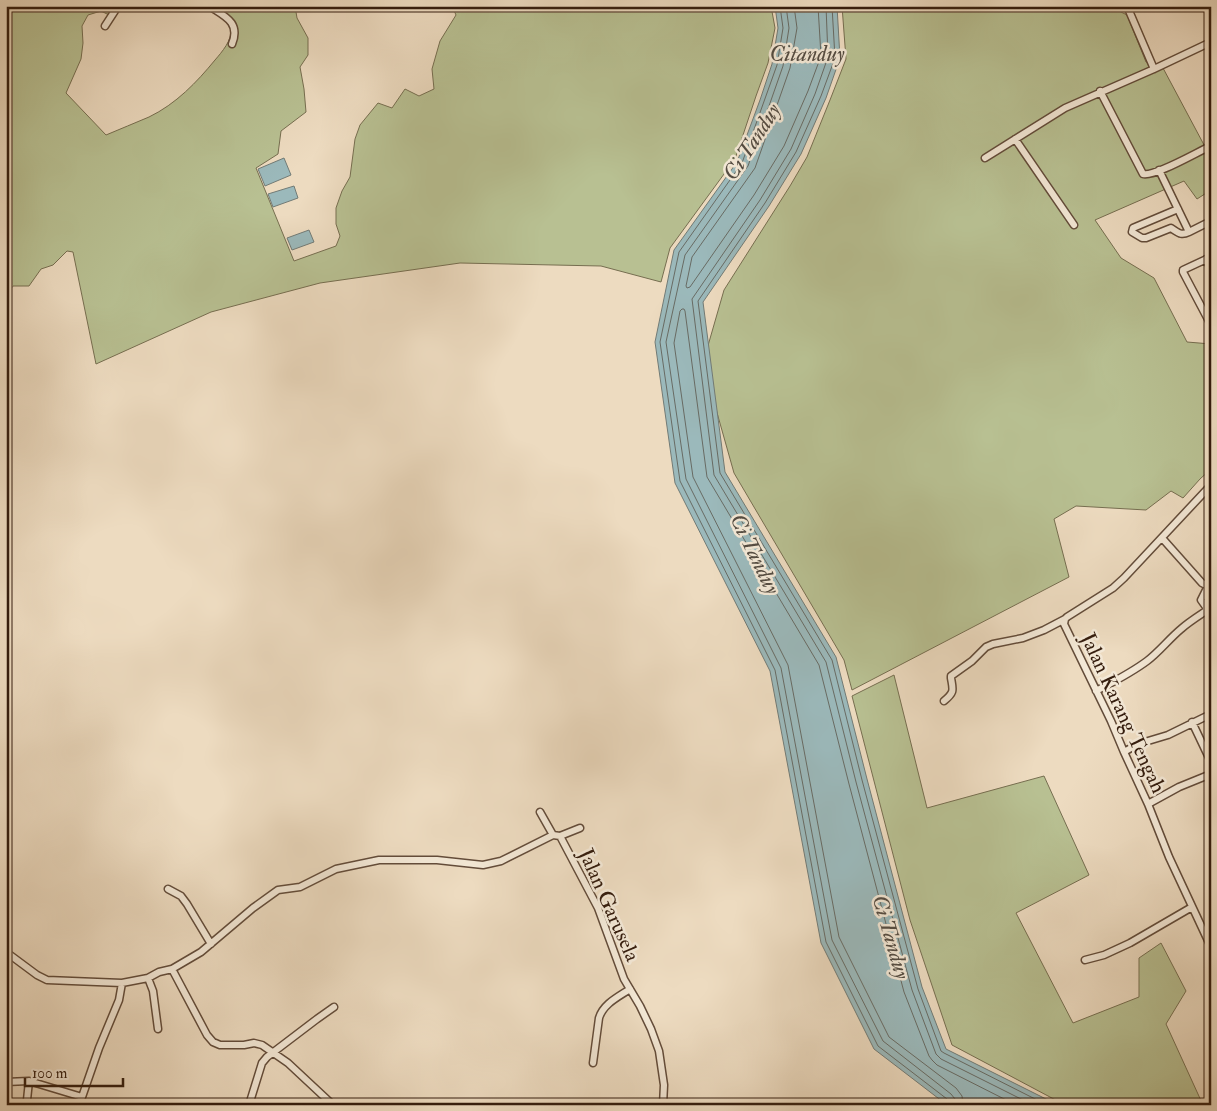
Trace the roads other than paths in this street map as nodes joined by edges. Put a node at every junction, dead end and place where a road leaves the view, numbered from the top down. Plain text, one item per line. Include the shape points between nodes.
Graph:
1 (117, 6) edge
2 (209, 6) edge
3 (1127, 6) edge
4 (105, 26) dead end
5 (1211, 42) edge
6 (232, 44) dead end
7 (1154, 69) junction
8 (1100, 91) junction
9 (1015, 139) junction
10 (1211, 146) edge
11 (985, 158) dead end
12 (1159, 170) junction
13 (1178, 209) junction
14 (1166, 215) junction
15 (1211, 221) edge
16 (1074, 225) dead end
17 (1171, 228) junction
18 (1189, 232) junction
19 (1208, 258) edge
20 (1211, 268) edge
21 (1211, 326) edge
22 (1211, 485) edge
23 (1162, 538) junction
24 (1209, 587) edge
25 (1065, 618) junction
26 (1096, 691) junction
27 (944, 701) dead end
28 (1211, 714) edge
29 (1192, 722) junction
30 (1124, 752) junction
31 (1211, 762) edge
32 (1211, 774) edge
33 (1148, 804) junction
34 (540, 812) dead end
35 (580, 828) dead end
36 (556, 835) junction
37 (168, 888) dead end
38 (1192, 907) junction
39 (211, 944) junction
40 (1211, 946) edge
41 (6, 952) edge
42 (1084, 960) dead end
43 (172, 969) junction
44 (148, 978) junction
45 (122, 982) junction
46 (630, 989) junction
47 (334, 1007) dead end
48 (158, 1029) dead end
49 (274, 1053) junction
50 (593, 1063) dead end
51 (29, 1081) junction
52 (6, 1082) edge
53 (82, 1097) junction
54 (25, 1105) edge
55 (78, 1105) edge
56 (249, 1105) edge
57 (333, 1105) edge
58 (663, 1105) edge

1 - 4 street
2 - 6 street via 232,23
3 - 7 street
5 - 7 street
7 - 8 street
8 - 9 street
8 - 12 street via 1140,172 1147,175
9 - 11 street
9 - 16 street
10 - 12 street
12 - 13 street
13 - 14 street
13 - 18 street
14 - 17 street
14 - 17 street via 1133,228 1132,232 1146,238
15 - 18 street
17 - 18 street via 1180,234
19 - 20 street
19 - 21 street via 1183,272
22 - 23 street, Jalan Karang Tengah
23 - 24 street
23 - 25 street, Jalan Karang Tengah via 1113,588
24 - 26 street via 1201,600 1206,611 1183,627 1146,662
25 - 26 street, Jalan Karang Tengah via 1065,627
25 - 27 street via 1023,638 986,647 952,676 953,692
26 - 30 street, Jalan Karang Tengah
28 - 29 street
29 - 30 street
29 - 31 street
30 - 33 street, Jalan Karang Tengah
32 - 33 street
33 - 38 street, Jalan Karang Tengah
34 - 36 street
35 - 36 street
36 - 39 street, Jalan Garusela via 494,864 379,860 336,869 300,887 278,890
36 - 46 street, Jalan Garusela via 598,908
37 - 39 street via 181,896
38 - 40 street, Jalan Karang Tengah
38 - 42 street via 1130,943
39 - 43 street, Jalan Garusela
41 - 45 street, Jalan Garusela via 47,980
43 - 44 street, Jalan Garusela
43 - 49 street via 213,1042 220,1045 257,1044
44 - 45 street, Jalan Garusela
44 - 48 street via 154,991
45 - 53 street via 119,1000
46 - 50 street via 600,1012
46 - 58 street, Jalan Garusela via 659,1051
47 - 49 street
49 - 56 street via 262,1063
49 - 57 street
51 - 52 street
51 - 53 street
51 - 54 street
53 - 55 street

